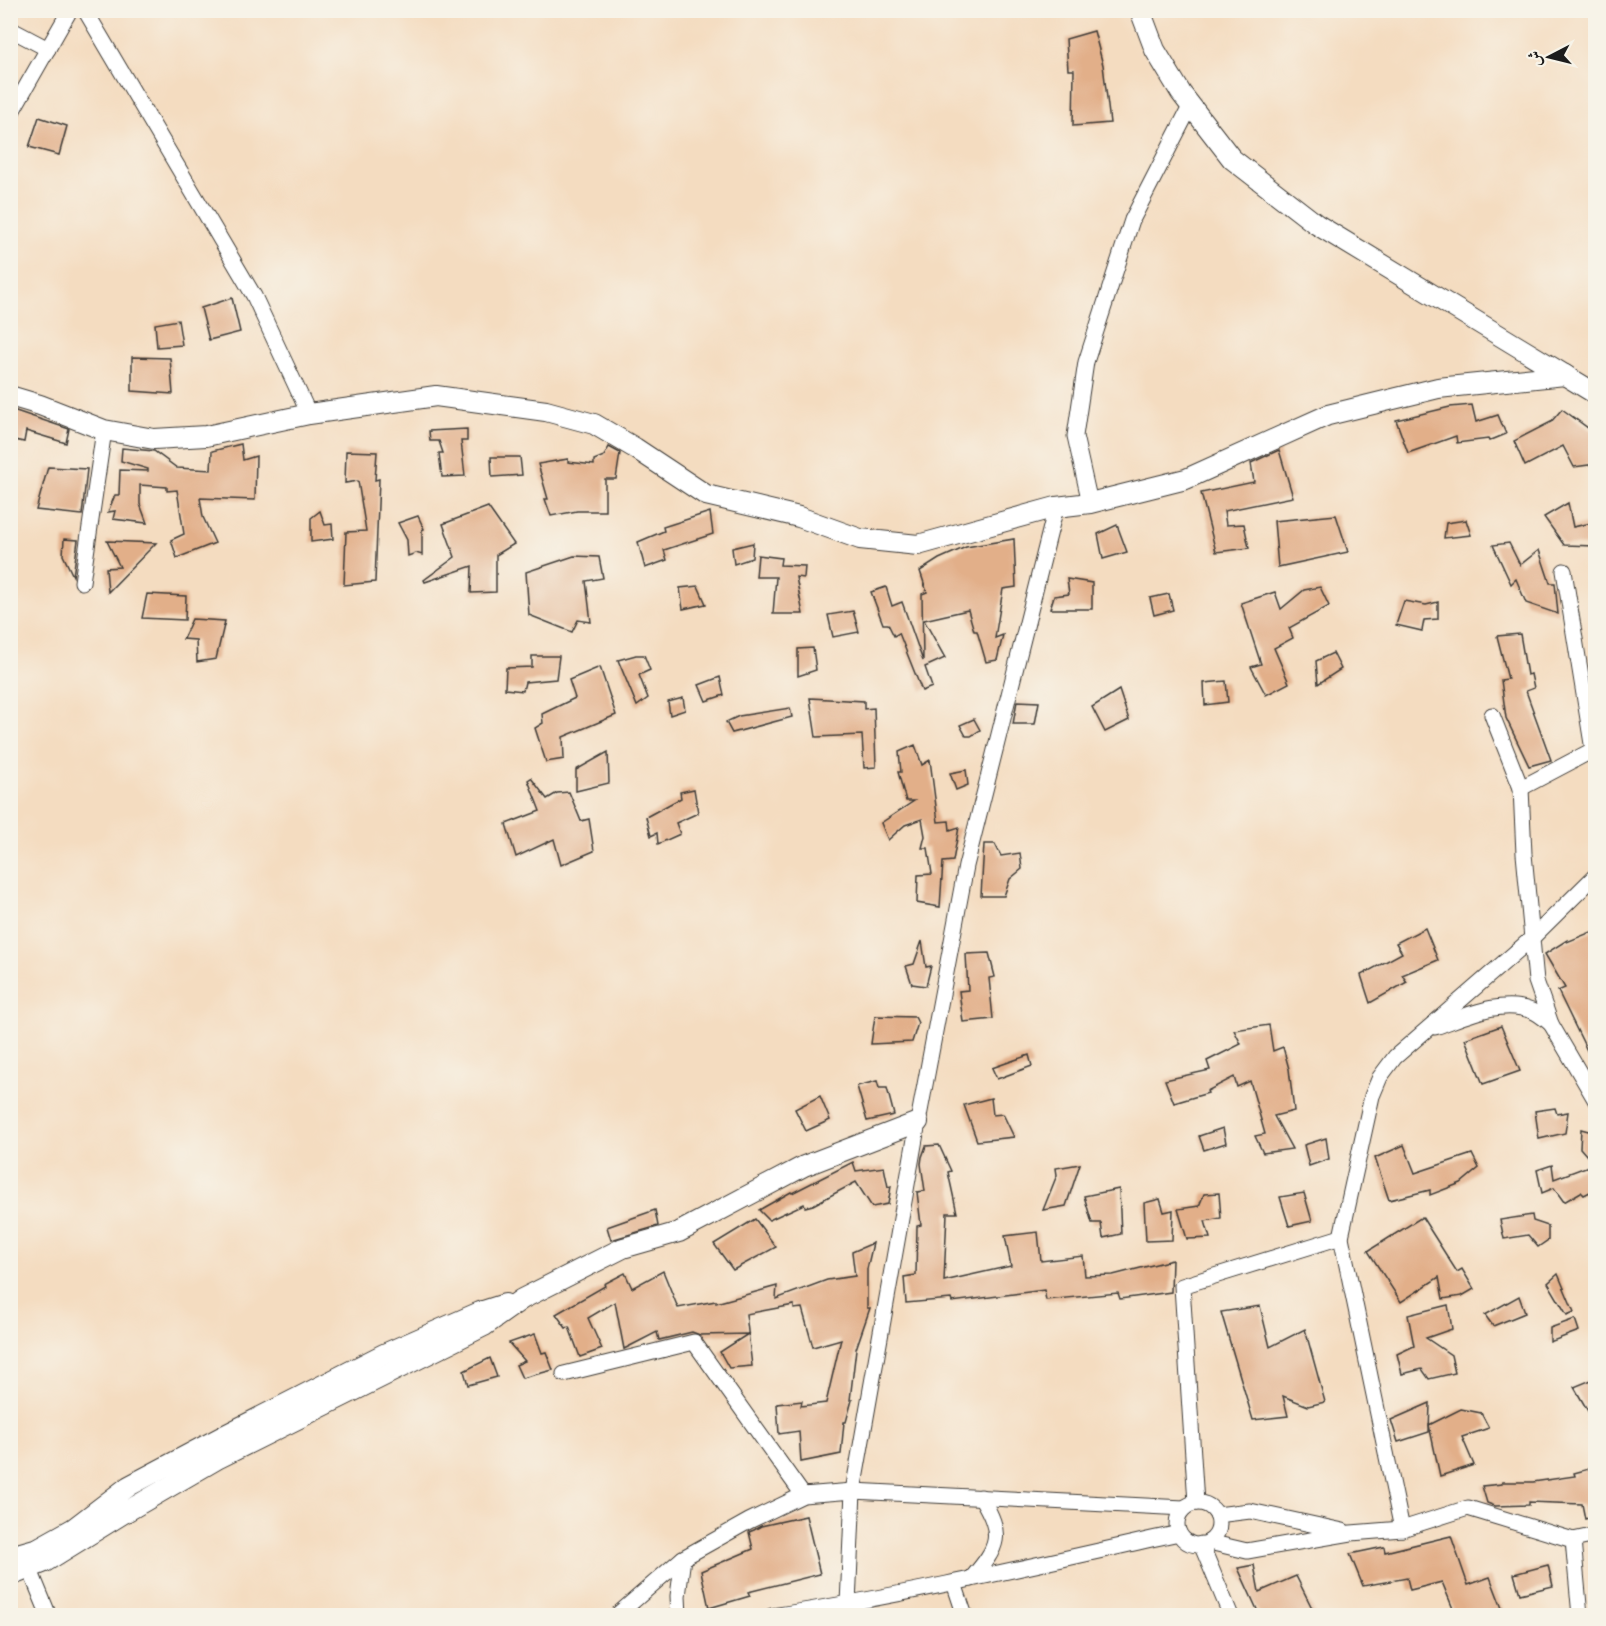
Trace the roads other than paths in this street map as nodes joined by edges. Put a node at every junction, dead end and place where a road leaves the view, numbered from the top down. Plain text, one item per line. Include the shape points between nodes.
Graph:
1 (70, 10) edge
2 (85, 10) edge
3 (1140, 10) edge
4 (10, 29) edge
5 (48, 49) junction
6 (1191, 105) junction
7 (10, 115) edge
8 (1565, 375) junction
9 (1596, 394) edge
10 (10, 396) edge
11 (309, 414) junction
12 (104, 430) junction
13 (1090, 503) junction
14 (1056, 507) junction
15 (1564, 571) dead end
16 (82, 582) dead end
17 (1492, 715) dead end
18 (1521, 788) junction
19 (1596, 875) edge
20 (1531, 939) junction
21 (1551, 1024) junction
22 (1426, 1030) junction
23 (1596, 1101) edge
24 (918, 1122) junction
25 (1341, 1237) junction
26 (564, 1374) dead end
27 (853, 1491) junction
28 (803, 1495) junction
29 (981, 1497) junction
30 (1190, 1505) junction
31 (1217, 1515) junction
32 (1402, 1529) junction
33 (1179, 1533) junction
34 (1351, 1533) junction
35 (1596, 1535) edge
36 (1573, 1540) junction
37 (1205, 1543) junction
38 (683, 1558) junction
39 (21, 1559) edge
40 (10, 1576) edge
41 (971, 1579) junction
42 (954, 1583) junction
43 (848, 1604) junction
44 (49, 1616) edge
45 (616, 1616) edge
46 (679, 1616) edge
47 (772, 1616) edge
48 (965, 1616) edge
49 (1231, 1616) edge
50 (1580, 1616) edge

1 - 5 street
2 - 11 street via 254,296
3 - 6 street via 1155,50
4 - 5 street
5 - 7 street
6 - 8 street via 1232,159 1316,224
6 - 13 street via 1132,220 1086,362 1075,436
8 - 9 street
8 - 13 street via 1438,388 1328,415 1186,479
10 - 12 street
11 - 12 street via 206,436 154,439
11 - 14 street via 436,396 546,411 594,424 706,495 799,518 860,539 918,545
12 - 16 street
13 - 14 street
14 - 24 street via 966,866
15 - 18 street via 1593,750
17 - 18 street
18 - 20 street
19 - 20 street
20 - 21 street via 1536,981
20 - 22 street
21 - 22 street via 1532,1011 1514,1006 1489,1009
21 - 23 street
22 - 25 street via 1395,1057 1372,1096
24 - 27 street
24 - 39 street via 804,1166 679,1232 623,1248 522,1299 484,1326 217,1459 45,1562
25 - 30 street via 1182,1286
25 - 32 street
26 - 28 street via 694,1342
27 - 28 street
27 - 29 street
27 - 43 street
28 - 38 street
29 - 30 street
29 - 41 street via 994,1522 996,1536 994,1549
30 - 31 street via 1209,1505
30 - 33 street via 1178,1520
31 - 34 street via 1250,1511
31 - 37 street via 1219,1528
32 - 34 street
32 - 36 street via 1468,1508
33 - 37 street via 1188,1542
33 - 41 street
34 - 37 street via 1247,1551
35 - 36 street
36 - 50 street
37 - 49 street
38 - 45 street
38 - 46 street
39 - 40 street
39 - 44 street
41 - 42 street
42 - 43 street
42 - 48 street
43 - 47 street

